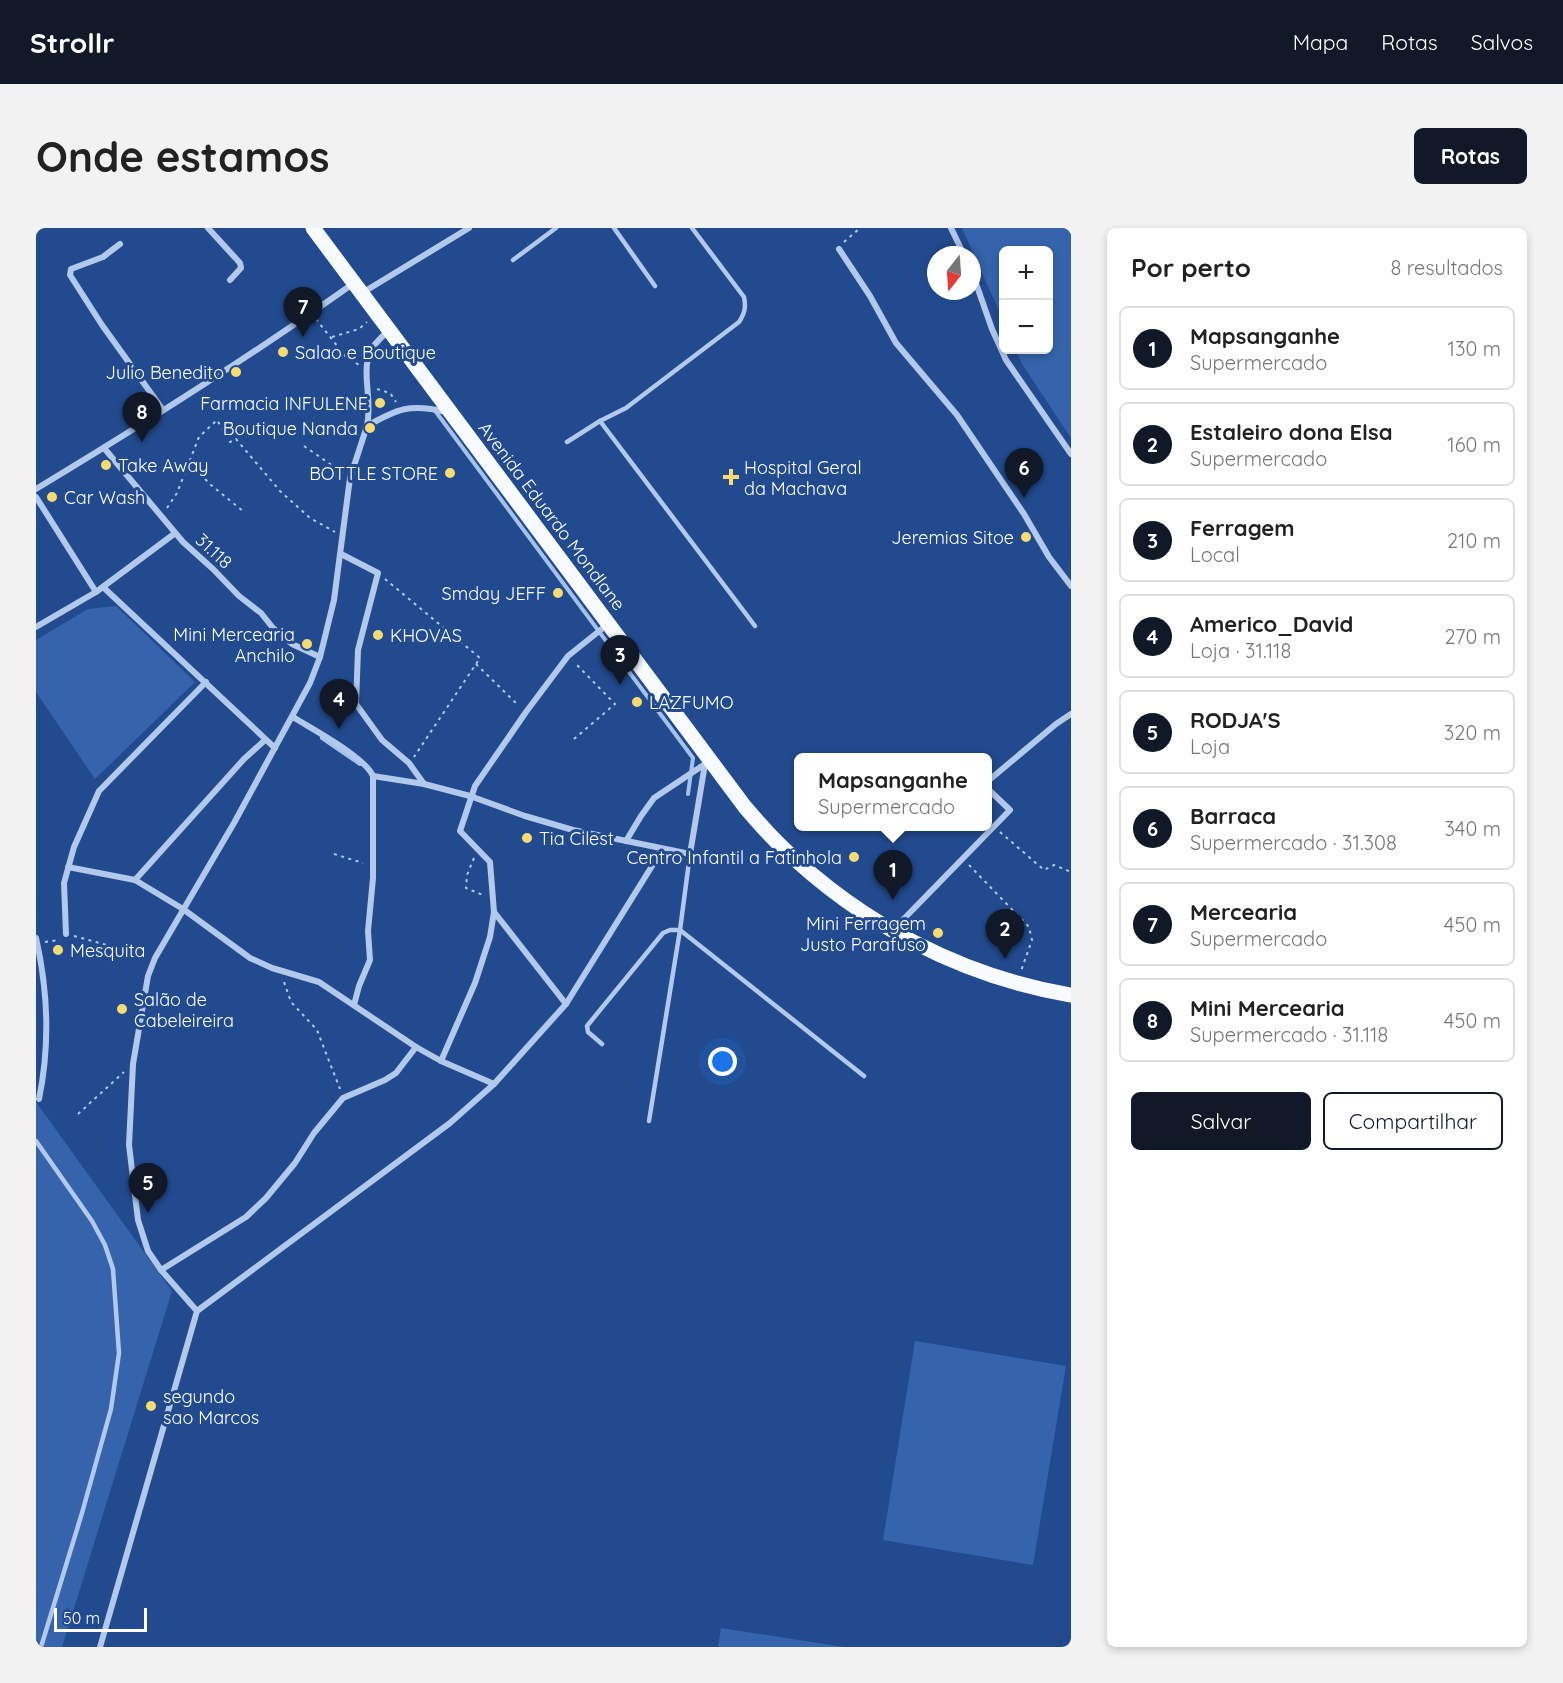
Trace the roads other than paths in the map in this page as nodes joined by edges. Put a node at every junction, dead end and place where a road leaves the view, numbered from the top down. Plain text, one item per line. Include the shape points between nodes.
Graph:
1 (208, 228) edge
2 (313, 228) edge
3 (469, 228) edge
4 (556, 228) edge
5 (614, 228) edge
6 (693, 228) edge
7 (951, 228) edge
8 (120, 244) dead end
9 (960, 246) edge
10 (839, 249) road end
11 (513, 260) dead end
12 (230, 280) dead end
13 (655, 286) dead end
14 (358, 288) junction
15 (981, 297) edge
16 (391, 330) junction
17 (162, 410) junction
18 (452, 414) junction
19 (600, 421) junction
20 (367, 426) junction
21 (567, 442) dead end
22 (104, 448) junction
23 (1071, 454) edge
24 (36, 489) edge
25 (36, 497) edge
26 (174, 534) junction
27 (341, 554) junction
28 (1071, 586) edge
29 (103, 587) junction
30 (96, 592) junction
31 (608, 624) junction
32 (755, 626) dead end
33 (36, 627) edge
34 (320, 657) junction
35 (206, 682) junction
36 (1071, 714) edge
37 (293, 717) junction
38 (265, 740) junction
39 (275, 748) junction
40 (706, 759) junction
41 (373, 776) junction
42 (992, 777) edge
43 (424, 784) junction
44 (992, 793) edge
45 (470, 796) junction
46 (992, 830) edge
47 (991, 831) edge
48 (627, 842) junction
49 (662, 850) junction
50 (690, 854) junction
51 (68, 867) junction
52 (135, 880) junction
53 (183, 909) junction
54 (494, 912) junction
55 (680, 930) junction
56 (892, 931) junction
57 (66, 934) road end
58 (37, 941) edge
59 (1071, 995) edge
60 (566, 1004) junction
61 (354, 1005) junction
62 (602, 1044) dead end
63 (416, 1047) junction
64 (441, 1061) junction
65 (864, 1076) dead end
66 (494, 1083) junction
67 (39, 1099) dead end
68 (649, 1121) dead end
69 (36, 1141) edge
70 (161, 1270) junction
71 (197, 1311) junction
72 (41, 1647) edge
73 (100, 1647) edge

1 - 12 street via 240,263
2 - 14 main road, Avenida Eduardo Mondlane
3 - 14 street
4 - 11 lane
5 - 13 lane
6 - 19 lane via 744,297 745,314 626,408
7 - 9 street
8 - 17 street via 103,257 71,269 70,275
10 - 28 street via 897,343 957,416
14 - 16 main road, Avenida Eduardo Mondlane
14 - 17 street via 313,312
15 - 23 street via 1006,360
16 - 18 main road, Avenida Eduardo Mondlane
16 - 20 street via 375,341 366,359 370,413
17 - 22 street
18 - 20 street via 401,409
18 - 31 main road, Avenida Eduardo Mondlane
19 - 21 lane
19 - 32 lane
20 - 27 street via 350,478
22 - 24 street
22 - 26 street, 31.118
25 - 30 street
26 - 29 street
26 - 34 street, 31.118 via 273,628 292,644
27 - 34 street
27 - 43 street via 378,573 357,650 356,704 382,740 409,763
29 - 30 street
29 - 35 street
30 - 33 street
31 - 40 main road, Avenida Eduardo Mondlane
31 - 45 street via 568,656
34 - 37 street
35 - 38 street
35 - 51 street via 99,791
36 - 42 street
37 - 39 street
37 - 41 street via 356,757
38 - 39 street
38 - 52 street
39 - 53 street
40 - 48 street via 654,798
40 - 50 street
40 - 56 main road, Avenida Eduardo Mondlane via 783,848 830,889
41 - 43 street
41 - 61 street via 370,960
43 - 45 street
44 - 46 street via 1009,808
45 - 48 street via 544,821
45 - 54 street via 460,831 490,862
47 - 56 street
48 - 49 street
49 - 50 street
49 - 60 street
50 - 55 lane
51 - 52 street
51 - 57 street via 64,883
52 - 53 street
53 - 61 street via 250,958 320,982
53 - 70 street via 148,976 132,1064 129,1146 138,1220 148,1251
54 - 60 street
54 - 64 street via 480,968
55 - 62 lane via 663,933 587,1026 588,1032
55 - 65 lane
55 - 68 lane
56 - 59 main road, Avenida Eduardo Mondlane via 954,961 1016,983
58 - 67 street via 44,974 46,1025
60 - 66 street
61 - 63 street
63 - 64 street
63 - 70 street via 396,1073 343,1098 266,1198 246,1217
64 - 66 street
66 - 71 street via 450,1123
69 - 72 lane via 105,1245 112,1269 119,1353 111,1409
70 - 71 street
71 - 73 street

